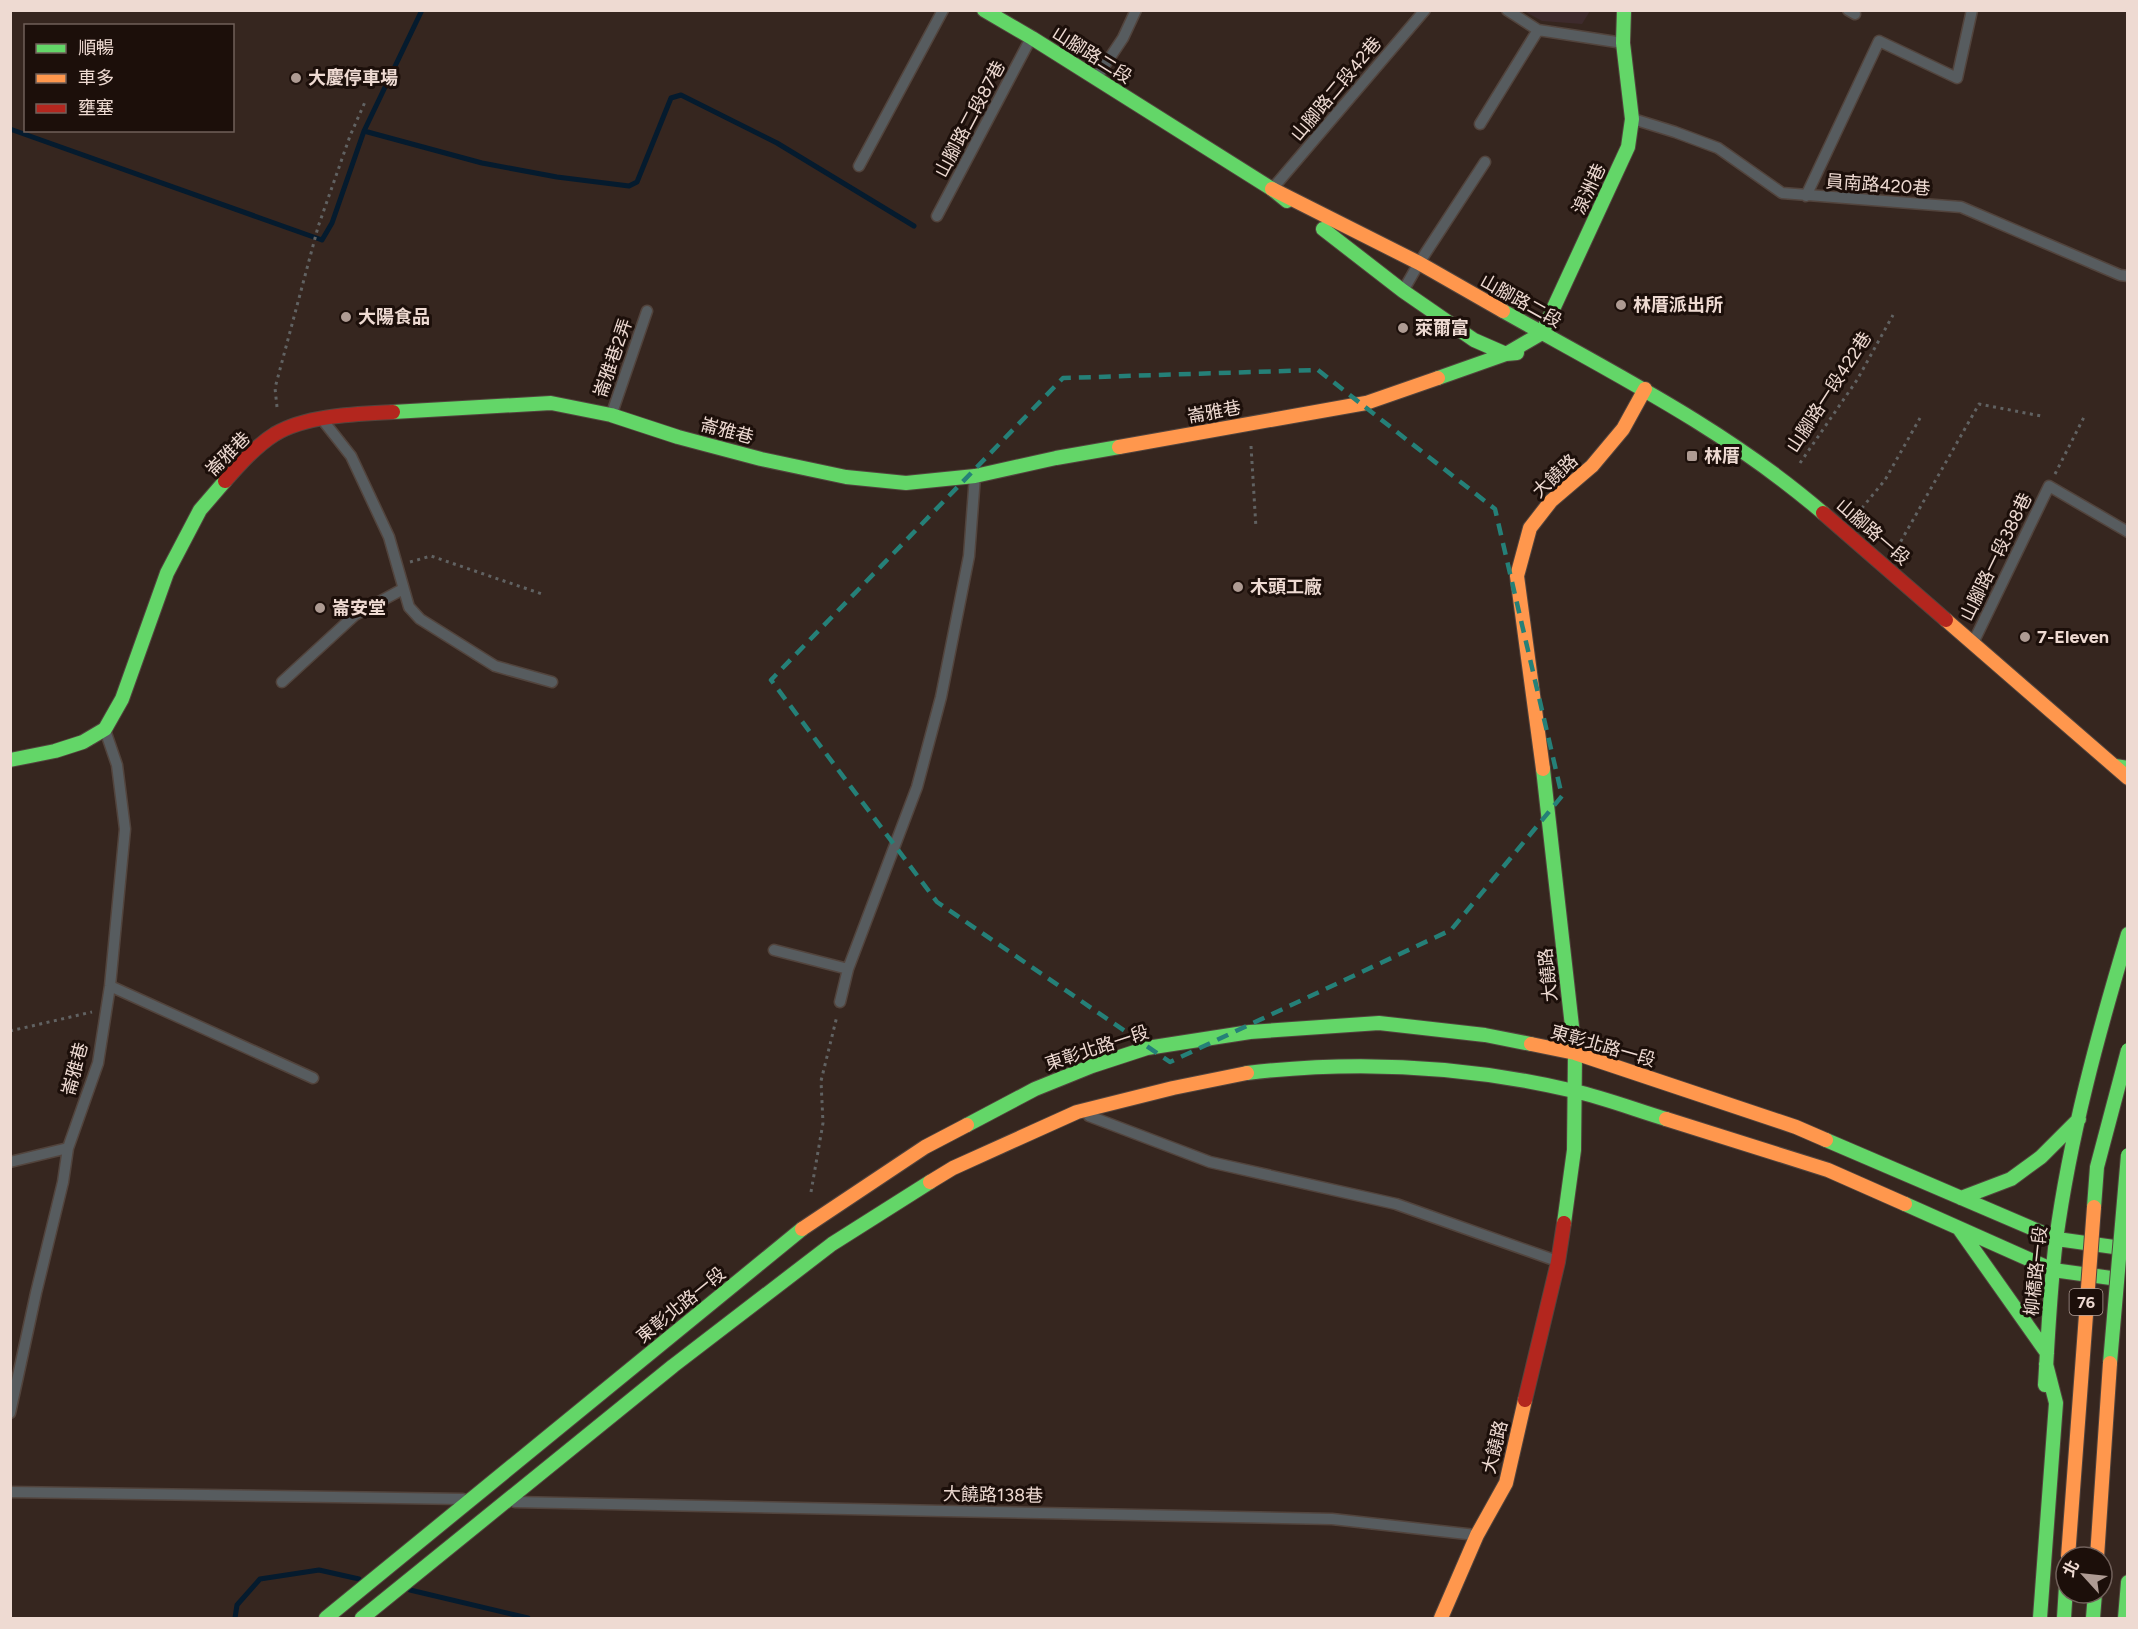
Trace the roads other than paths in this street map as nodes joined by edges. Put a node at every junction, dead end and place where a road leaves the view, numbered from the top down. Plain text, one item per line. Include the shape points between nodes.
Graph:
1 (943, 10) edge
2 (984, 10) edge
3 (1136, 10) edge
4 (1425, 10) edge
5 (1507, 10) edge
6 (1624, 10) edge
7 (1972, 10) edge
8 (1538, 30) junction
9 (1032, 38) junction
10 (1623, 43) junction
11 (1096, 79) junction
12 (1632, 119) junction
13 (1480, 124) dead end
14 (1485, 162) dead end
15 (859, 166) dead end
16 (1272, 189) junction
17 (1806, 196) junction
18 (937, 216) dead end
19 (1419, 263) junction
20 (2127, 276) edge
21 (1403, 291) junction
22 (647, 311) dead end
23 (1542, 333) junction
24 (1570, 348) junction
25 (1506, 354) junction
26 (1645, 389) junction
27 (611, 415) junction
28 (322, 419) junction
29 (975, 476) junction
30 (2127, 532) edge
31 (403, 589) junction
32 (1973, 643) junction
33 (282, 682) dead end
34 (552, 682) dead end
35 (105, 729) junction
36 (10, 760) edge
37 (2121, 767) edge
38 (2127, 778) edge
39 (2127, 791) edge
40 (2127, 934) edge
41 (774, 950) dead end
42 (848, 969) junction
43 (110, 986) junction
44 (840, 1002) road end
45 (2127, 1050) edge
46 (1575, 1053) junction
47 (313, 1078) dead end
48 (1575, 1091) junction
49 (1077, 1112) junction
50 (2079, 1119) junction
51 (69, 1148) junction
52 (2127, 1155) edge
53 (10, 1162) edge
54 (1961, 1198) junction
55 (1959, 1228) junction
56 (2057, 1239) junction
57 (2127, 1249) edge
58 (1558, 1262) junction
59 (2053, 1270) junction
60 (2127, 1280) edge
61 (2047, 1359) junction
62 (10, 1413) edge
63 (10, 1492) edge
64 (474, 1499) junction
65 (508, 1502) junction
66 (1477, 1535) junction
67 (2069, 1545) edge
68 (2098, 1545) edge
69 (2127, 1582) edge
70 (326, 1618) edge
71 (362, 1618) edge
72 (1441, 1618) edge
73 (2028, 1618) edge
74 (2040, 1618) edge
75 (2125, 1618) edge

1 - 15 lane
2 - 9 main road, 山腳路二段
3 - 11 lane
4 - 16 lane, 山腳路二段42巷
5 - 8 lane
6 - 10 main road, 湶洲巷
7 - 17 lane via 1957,78 1879,41
8 - 10 lane
8 - 13 lane
9 - 11 main road, 山腳路二段
9 - 18 lane, 山腳路二段87巷
10 - 12 main road, 湶洲巷
11 - 16 main road, 山腳路二段
12 - 17 lane, 員南路420巷 via 1718,148 1782,193
12 - 23 main road, 湶洲巷 via 1628,147
14 - 19 lane
16 - 19 main road, 山腳路二段
16 - 21 main road, 山腳路二段
17 - 20 lane, 員南路420巷 via 1961,207
19 - 21 lane
19 - 23 main road, 山腳路二段
21 - 25 main road, 山腳路二段 via 1474,340
22 - 27 lane, 崙雅巷2弄
23 - 24 main road, 山腳路二段
23 - 25 main road
24 - 25 main road, 山腳路二段
24 - 26 main road, 山腳路一段
25 - 29 main road, 崙雅巷 via 1366,403
26 - 32 main road, 山腳路一段 via 1787,482
26 - 46 main road, 大饒路 via 1623,429 1592,466 1551,501 1530,528 1517,576
27 - 28 main road, 崙雅巷 via 551,403
27 - 29 main road, 崙雅巷 via 761,459 846,477 906,483
28 - 31 lane via 351,456 389,537
28 - 35 main road, 崙雅巷 via 295,426 257,447 200,510 167,573 122,699
29 - 42 lane via 969,556 942,697 917,787
30 - 32 lane, 山腳路一段388巷 via 2049,486
31 - 33 lane via 355,615
31 - 34 lane via 409,607 429,625 495,666
32 - 37 main road, 山腳路一段
35 - 36 main road via 55,752
35 - 43 lane, 崙雅巷 via 117,765 125,829
37 - 38 main road, 山腳路一段
37 - 39 main road
40 - 50 main road, 柳橋路一段
41 - 42 lane
42 - 44 lane
43 - 47 lane
43 - 51 lane, 崙雅巷 via 98,1063
45 - 67 main road, 76, bridge via 2097,1167
46 - 48 main road, 大饒路
46 - 54 main road, 東彰北路一段 via 1796,1127
46 - 64 main road, 東彰北路一段 via 1485,1035 1379,1023 1250,1032 1147,1048 1035,1089 925,1147 813,1220
48 - 49 main road via 1453,1070 1318,1067 1249,1073
48 - 55 main road via 1828,1170
48 - 58 main road, 大饒路 via 1574,1150
49 - 58 lane via 1210,1162 1396,1204
49 - 65 main road via 953,1168 832,1244 673,1366
50 - 54 main road via 2012,1179
50 - 56 main road, 柳橋路一段
51 - 53 lane
51 - 62 lane, 崙雅巷
52 - 68 main road, 76, bridge
54 - 56 main road, 東彰北路一段
55 - 59 main road
55 - 61 main road
56 - 57 main road, 東彰北路一段
56 - 59 main road, 柳橋路一段
58 - 66 main road, 大饒路 via 1506,1483
59 - 60 main road
59 - 61 main road, 柳橋路一段
61 - 73 main road, 柳橋路一段
61 - 74 main road via 2056,1403
63 - 64 lane, 大饒路138巷
64 - 65 lane, 大饒路138巷
64 - 70 main road, 東彰北路一段
65 - 66 lane, 大饒路138巷 via 1332,1519
65 - 71 main road
66 - 72 main road, 大饒路
69 - 75 main road

